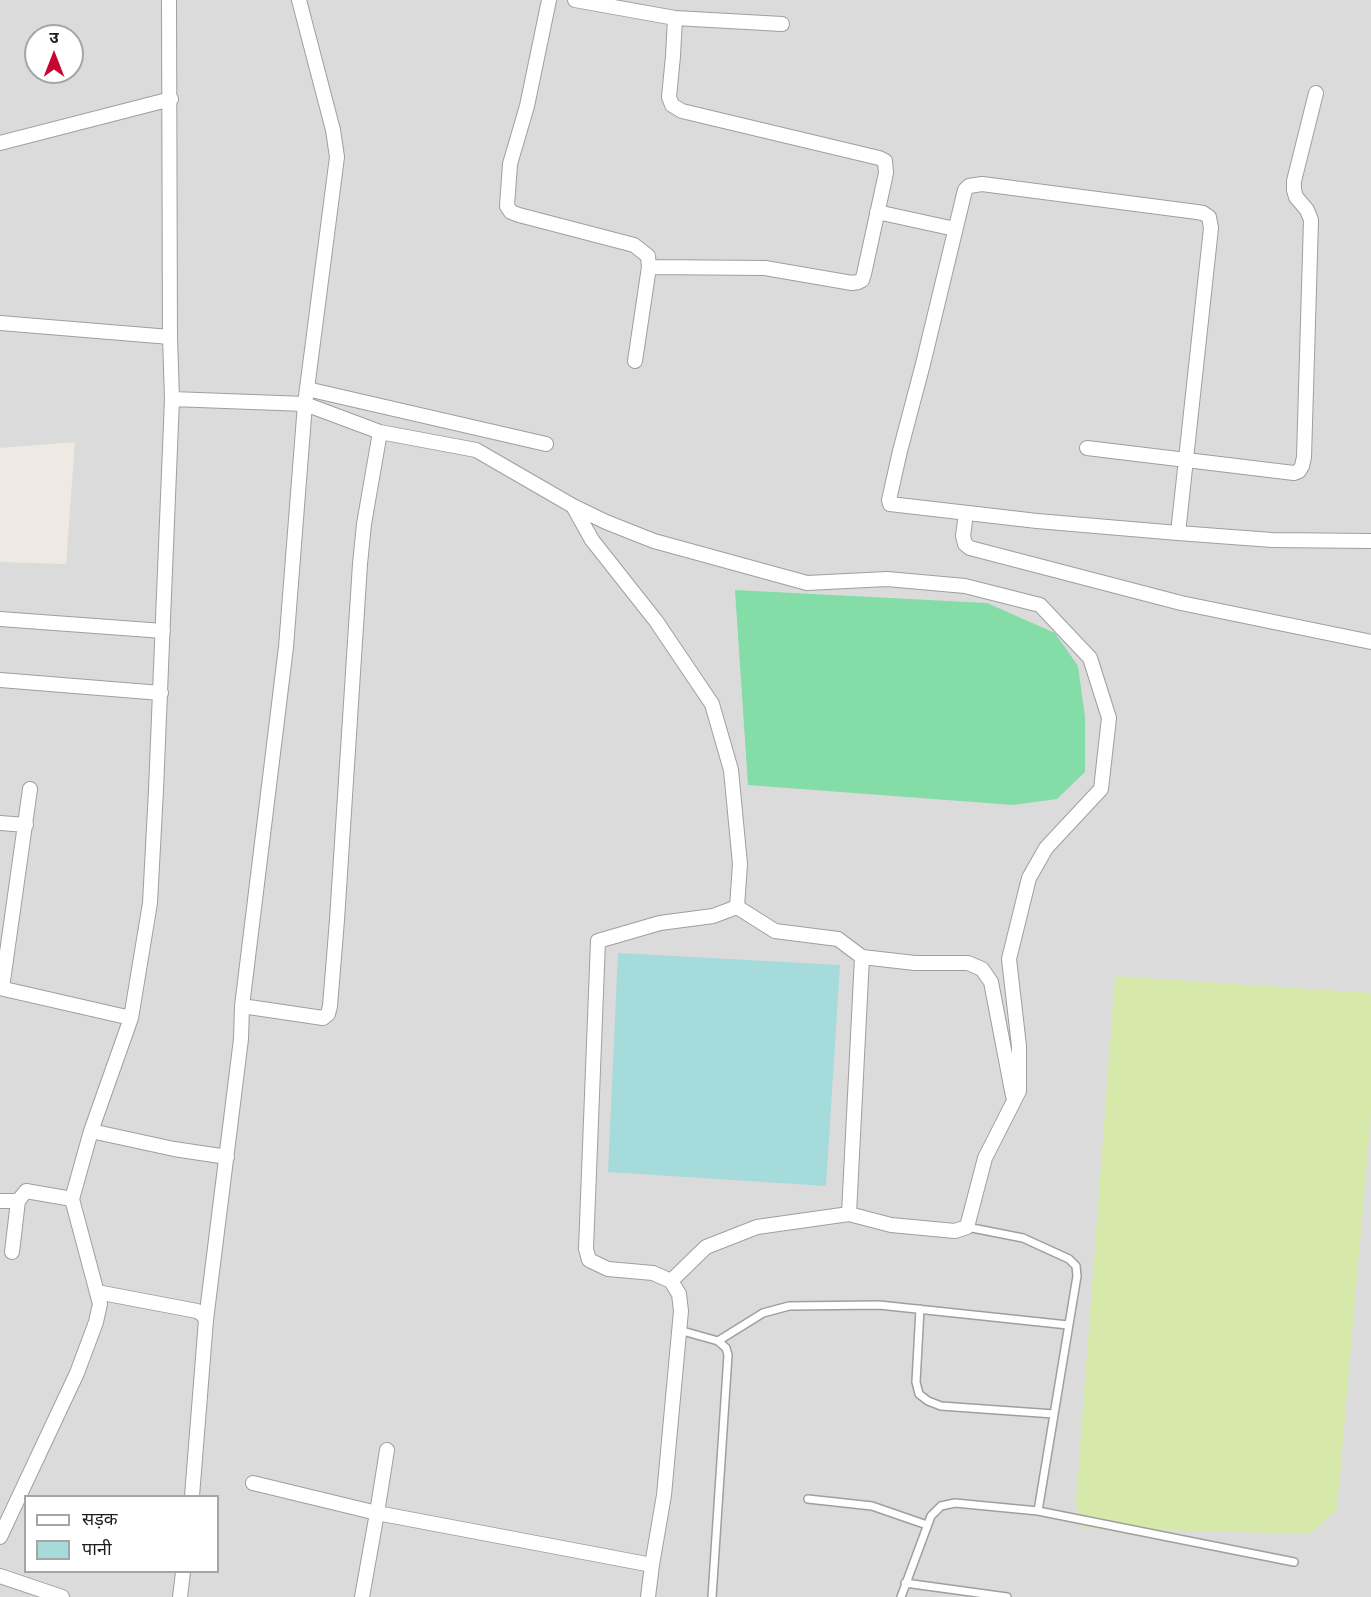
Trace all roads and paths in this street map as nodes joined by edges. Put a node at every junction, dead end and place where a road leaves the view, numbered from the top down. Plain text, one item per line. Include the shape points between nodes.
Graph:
1 (169, 0) edge
2 (299, 0) edge
3 (549, 0) edge
4 (575, 0) edge
5 (675, 18) junction
6 (782, 24) dead end
7 (1316, 93) dead end
8 (171, 99) junction
9 (0, 143) edge
10 (878, 212) junction
11 (956, 229) junction
12 (649, 267) junction
13 (0, 323) edge
14 (171, 337) junction
15 (635, 361) dead end
16 (307, 389) junction
17 (172, 399) junction
18 (305, 404) junction
19 (380, 432) junction
20 (546, 444) dead end
21 (1087, 448) dead end
22 (1185, 459) junction
23 (573, 506) junction
24 (966, 513) junction
25 (1178, 533) junction
26 (1371, 541) edge
27 (0, 619) edge
28 (163, 631) junction
29 (1371, 642) edge
30 (0, 680) edge
31 (160, 693) junction
32 (30, 789) dead end
33 (0, 823) edge
34 (26, 825) junction
35 (737, 907) junction
36 (862, 957) junction
37 (1, 988) edge
38 (242, 1006) junction
39 (131, 1018) junction
40 (1014, 1101) junction
41 (91, 1131) junction
42 (227, 1157) junction
43 (72, 1200) junction
44 (0, 1201) edge
45 (18, 1201) junction
46 (849, 1214) junction
47 (967, 1227) junction
48 (12, 1252) dead end
49 (671, 1281) junction
50 (97, 1292) junction
51 (920, 1309) junction
52 (206, 1320) junction
53 (1068, 1325) junction
54 (679, 1330) junction
55 (718, 1341) junction
56 (1054, 1414) junction
57 (387, 1450) dead end
58 (254, 1483) dead end
59 (192, 1495) edge
60 (808, 1499) dead end
61 (1038, 1511) junction
62 (377, 1513) junction
63 (927, 1525) junction
64 (0, 1537) edge
65 (1294, 1562) dead end
66 (652, 1565) junction
67 (183, 1573) edge
68 (0, 1576) edge
69 (905, 1583) junction
70 (62, 1597) edge
71 (180, 1597) edge
72 (362, 1597) edge
73 (648, 1597) edge
74 (712, 1597) edge
75 (901, 1597) edge
76 (1007, 1597) edge

1 - 8 street
2 - 16 street via 337,157
3 - 12 street via 527,106 510,164 507,206 519,215 634,245 648,256
4 - 5 street
5 - 6 street
5 - 10 street via 669,97 672,105 682,111 885,161
7 - 22 street via 1294,181 1296,197 1311,220 1302,466 1294,473
8 - 9 street
8 - 14 street
10 - 11 street
10 - 12 street via 864,274 858,282 765,268
11 - 22 street via 965,190 975,184 1197,212 1209,217 1211,228
11 - 24 street via 889,500 895,506
12 - 15 street
13 - 14 street
14 - 17 street
16 - 18 street
16 - 20 street
17 - 18 street
17 - 28 street
18 - 19 street
18 - 38 street via 286,647
19 - 23 street via 476,450
19 - 38 street via 360,564 330,1006 323,1018
21 - 22 street
22 - 25 street
23 - 35 street via 592,540 656,621 712,704 731,770 740,864
23 - 40 street via 654,541 807,583 887,579 965,586 1040,605 1090,658 1109,718 1101,789 1046,848 1029,878 1009,960 1019,1046 1019,1091
24 - 25 street
24 - 29 street via 963,536 970,548 1181,603
25 - 26 street via 1272,540
27 - 28 street
28 - 31 street
30 - 31 street
31 - 39 street via 150,903
32 - 34 street
33 - 34 street
34 - 37 street
35 - 36 street via 775,931 838,939
35 - 49 street via 713,916 660,923 598,941 586,1249 589,1260 608,1269 653,1273
36 - 40 street via 915,963 969,963 982,969 991,982
36 - 46 street
37 - 39 street
38 - 42 street
39 - 41 street
40 - 47 street via 985,1158
41 - 42 street
41 - 43 street
42 - 52 street
43 - 45 street via 26,1191
43 - 50 street
44 - 45 street
45 - 48 street
46 - 47 street via 891,1225 954,1231
46 - 49 street via 757,1227 706,1247
47 - 53 lane via 1023,1238 1069,1259 1076,1266 1077,1276
49 - 54 street via 679,1294
50 - 52 street via 197,1311
50 - 64 street via 100,1304 96,1322 77,1373
51 - 53 lane
51 - 55 lane via 879,1305 789,1306 763,1313
51 - 56 lane via 916,1382 919,1394 941,1406
52 - 59 street
53 - 56 lane
54 - 55 lane
54 - 66 street via 664,1494
55 - 74 lane via 726,1348 728,1367
56 - 61 lane
57 - 62 street
58 - 62 street
60 - 63 lane via 872,1506
61 - 63 lane via 954,1503 941,1506
61 - 65 lane
62 - 66 street
62 - 72 street
63 - 69 lane
66 - 73 street
67 - 71 street
68 - 70 street
69 - 75 lane
69 - 76 lane

